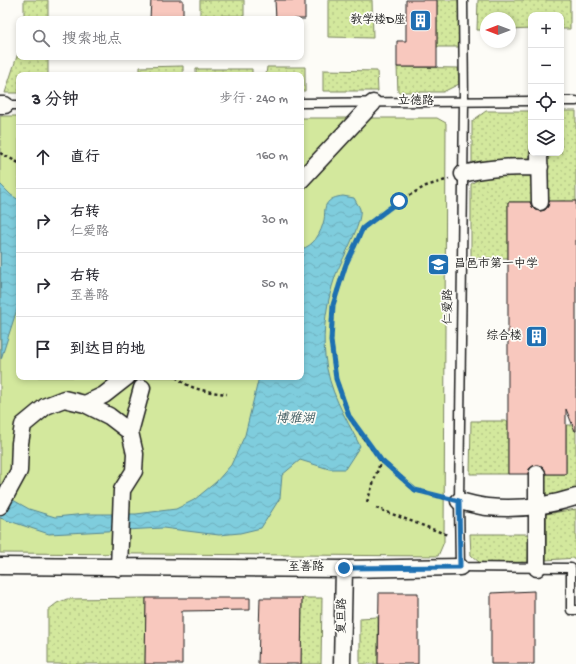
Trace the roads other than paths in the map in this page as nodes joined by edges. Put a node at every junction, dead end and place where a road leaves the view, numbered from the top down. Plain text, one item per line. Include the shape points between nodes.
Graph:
1 (463, 0) edge
2 (528, 101) edge
3 (564, 101) edge
4 (576, 101) edge
5 (464, 102) junction
6 (304, 103) edge
7 (373, 103) junction
8 (539, 160) edge
9 (463, 174) junction
10 (304, 177) edge
11 (540, 202) dead end
12 (123, 380) edge
13 (142, 388) dead end
14 (85, 404) junction
15 (130, 432) junction
16 (537, 474) dead end
17 (576, 497) edge
18 (459, 501) junction
19 (538, 505) junction
20 (0, 506) edge
21 (0, 566) edge
22 (460, 567) junction
23 (119, 568) junction
24 (344, 568) junction
25 (537, 568) junction
26 (574, 610) edge
27 (342, 664) edge

1 - 5 lane, 仁爱路
2 - 5 lane, 立德路
3 - 4 lane
5 - 7 lane, 立德路
5 - 9 lane, 仁爱路
6 - 7 lane, 立德路
7 - 10 street
8 - 9 street
8 - 11 street
9 - 18 lane, 仁爱路
12 - 14 street via 104,395
13 - 15 street
14 - 15 street via 109,416
14 - 20 street via 64,399 46,406 23,425 19,471
15 - 23 street via 135,454 134,471 122,490
16 - 19 street
17 - 19 street via 553,504
18 - 19 street via 486,507
18 - 22 lane, 仁爱路
19 - 25 street
21 - 23 street, 至善路
22 - 24 street, 至善路
22 - 25 lane, 至善路
23 - 24 street, 至善路
24 - 27 street, 复旦路
25 - 26 lane, 至善路 via 571,568

